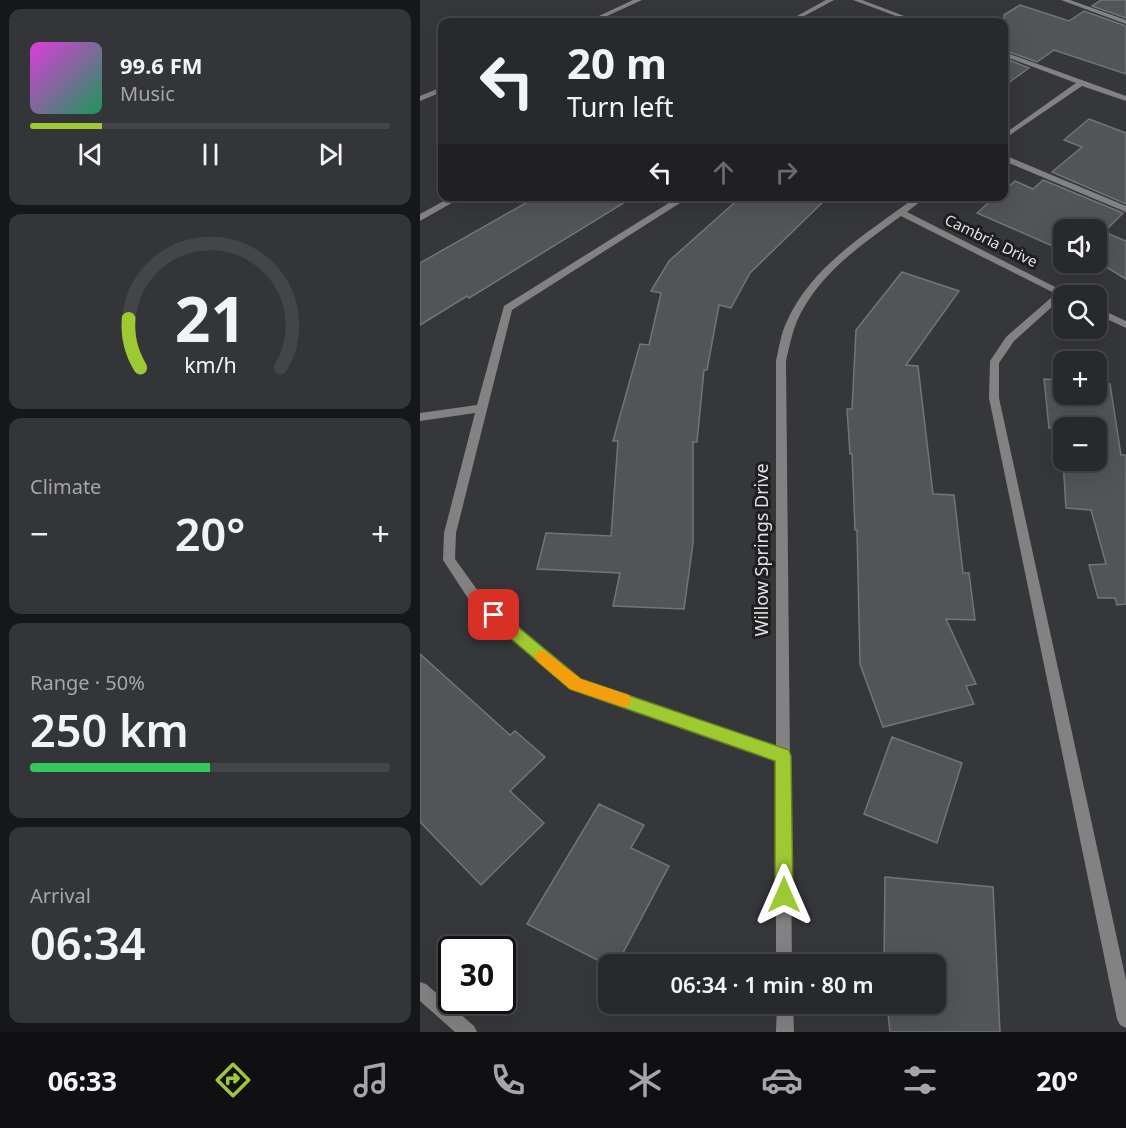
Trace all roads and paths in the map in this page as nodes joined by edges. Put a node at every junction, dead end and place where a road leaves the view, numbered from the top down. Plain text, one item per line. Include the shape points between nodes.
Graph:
1 (639, 0) edge
2 (831, 0) edge
3 (856, 0) edge
4 (1064, 0) edge
5 (598, 18) edge
6 (797, 18) edge
7 (906, 18) edge
8 (1126, 22) edge
9 (1008, 56) edge
10 (1081, 83) junction
11 (438, 91) edge
12 (420, 99) edge
13 (1126, 99) edge
14 (1008, 134) edge
15 (1008, 160) edge
16 (451, 201) edge
17 (679, 201) edge
18 (917, 201) edge
19 (1126, 209) edge
20 (902, 213) junction
21 (420, 218) edge
22 (1053, 288) edge
23 (1053, 304) edge
24 (1107, 316) edge
25 (1126, 325) edge
26 (482, 408) junction
27 (420, 417) edge
28 (783, 756) junction
29 (784, 954) edge
30 (420, 990) edge
31 (785, 1014) edge
32 (1126, 1019) edge
33 (468, 1032) edge
34 (785, 1032) edge

1 - 5 street
2 - 6 street
3 - 7 street
4 - 8 street
9 - 10 street
10 - 13 street
10 - 14 street
11 - 12 street
15 - 19 street
16 - 21 street
17 - 26 street via 507,308
18 - 20 street, Willow Springs Drive
20 - 22 street, Cambria Drive
20 - 28 street, Willow Springs Drive via 832,264 808,293 792,321 781,361
23 - 32 street via 1010,339 994,363 994,398
24 - 25 street
26 - 27 street
26 - 28 street via 450,533 449,560 477,602 576,684
28 - 29 street, Willow Springs Drive
30 - 33 street
31 - 34 street

